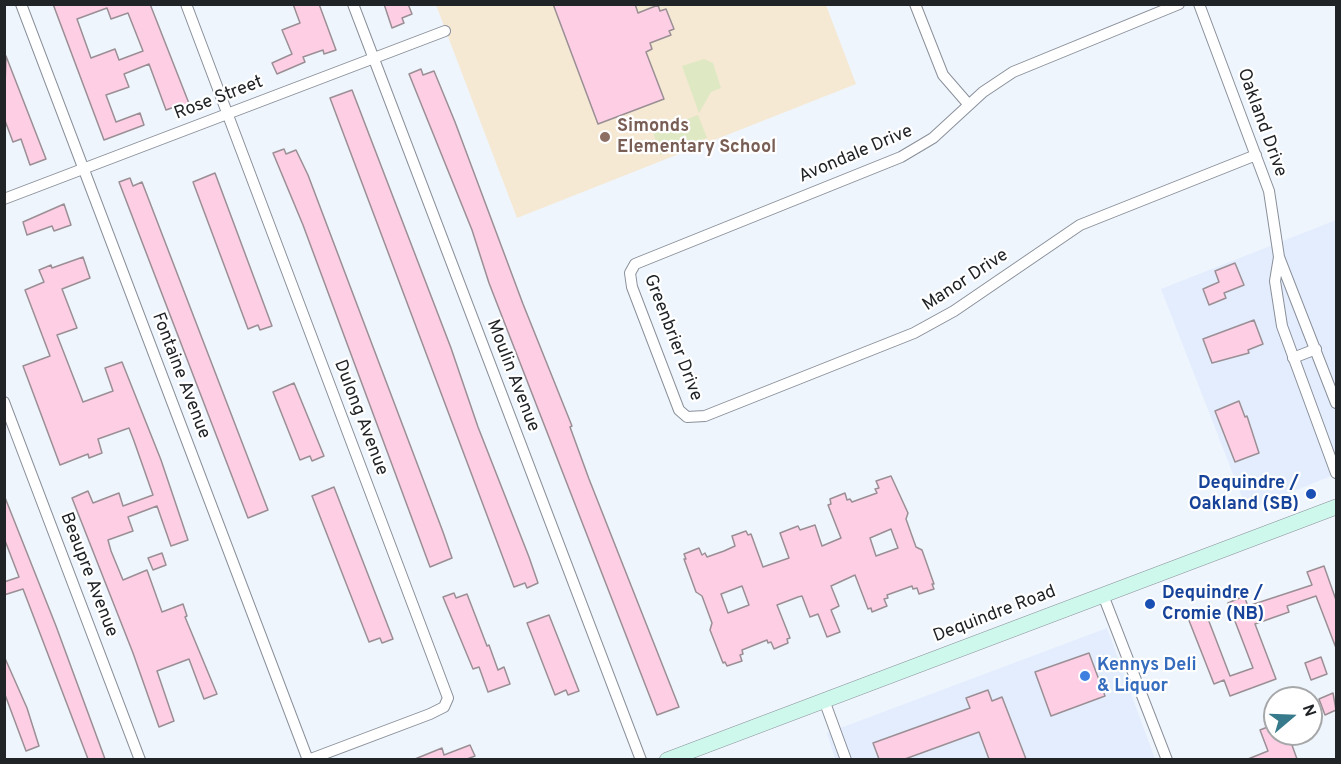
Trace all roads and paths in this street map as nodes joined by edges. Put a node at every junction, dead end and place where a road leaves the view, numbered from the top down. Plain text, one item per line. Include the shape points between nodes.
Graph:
1 (21, 4) edge
2 (186, 4) edge
3 (353, 4) edge
4 (915, 4) edge
5 (1179, 4) edge
6 (1199, 4) edge
7 (445, 31) dead end
8 (373, 58) junction
9 (969, 105) junction
10 (227, 114) junction
11 (1256, 155) junction
12 (83, 168) junction
13 (4, 199) edge
14 (1279, 256) junction
15 (632, 269) joint
16 (1316, 349) junction
17 (1293, 358) junction
18 (4, 402) edge
19 (1336, 403) edge
20 (687, 417) joint
21 (1336, 473) edge
22 (1336, 507) edge
23 (1103, 595) junction
24 (824, 700) junction
25 (141, 759) edge
26 (308, 759) edge
27 (641, 759) edge
28 (666, 759) edge
29 (846, 759) edge
30 (1167, 759) edge

1 - 12 street, Fontaine Avenue
2 - 10 street, Dulong Avenue
3 - 8 street, Moulin Avenue
4 - 9 street via 943,75
5 - 9 street, Avondale Drive via 1013,72
6 - 11 street, Oakland Drive
7 - 8 street, Rose Street
8 - 10 street, Rose Street
8 - 27 street, Moulin Avenue
9 - 15 street, Avondale Drive via 933,138 901,157 645,258
10 - 12 street, Rose Street
10 - 26 street, Dulong Avenue via 448,698 444,707 430,714
11 - 14 street, Oakland Drive via 1274,211
11 - 20 street, Manor Drive via 1080,225 920,330 705,416
12 - 13 street, Rose Street
12 - 26 street, Fontaine Avenue
14 - 16 street, Oakland Drive
14 - 17 street, Oakland Drive via 1275,294
15 - 20 street, Greenbrier Drive via 632,287 679,410
16 - 17 street
16 - 19 street, Oakland Drive
17 - 21 street, Oakland Drive
18 - 25 street, Beaupre Avenue
22 - 23 main road, Dequindre Road
23 - 24 main road, Dequindre Road
23 - 30 street
24 - 28 main road, Dequindre Road
24 - 29 street

